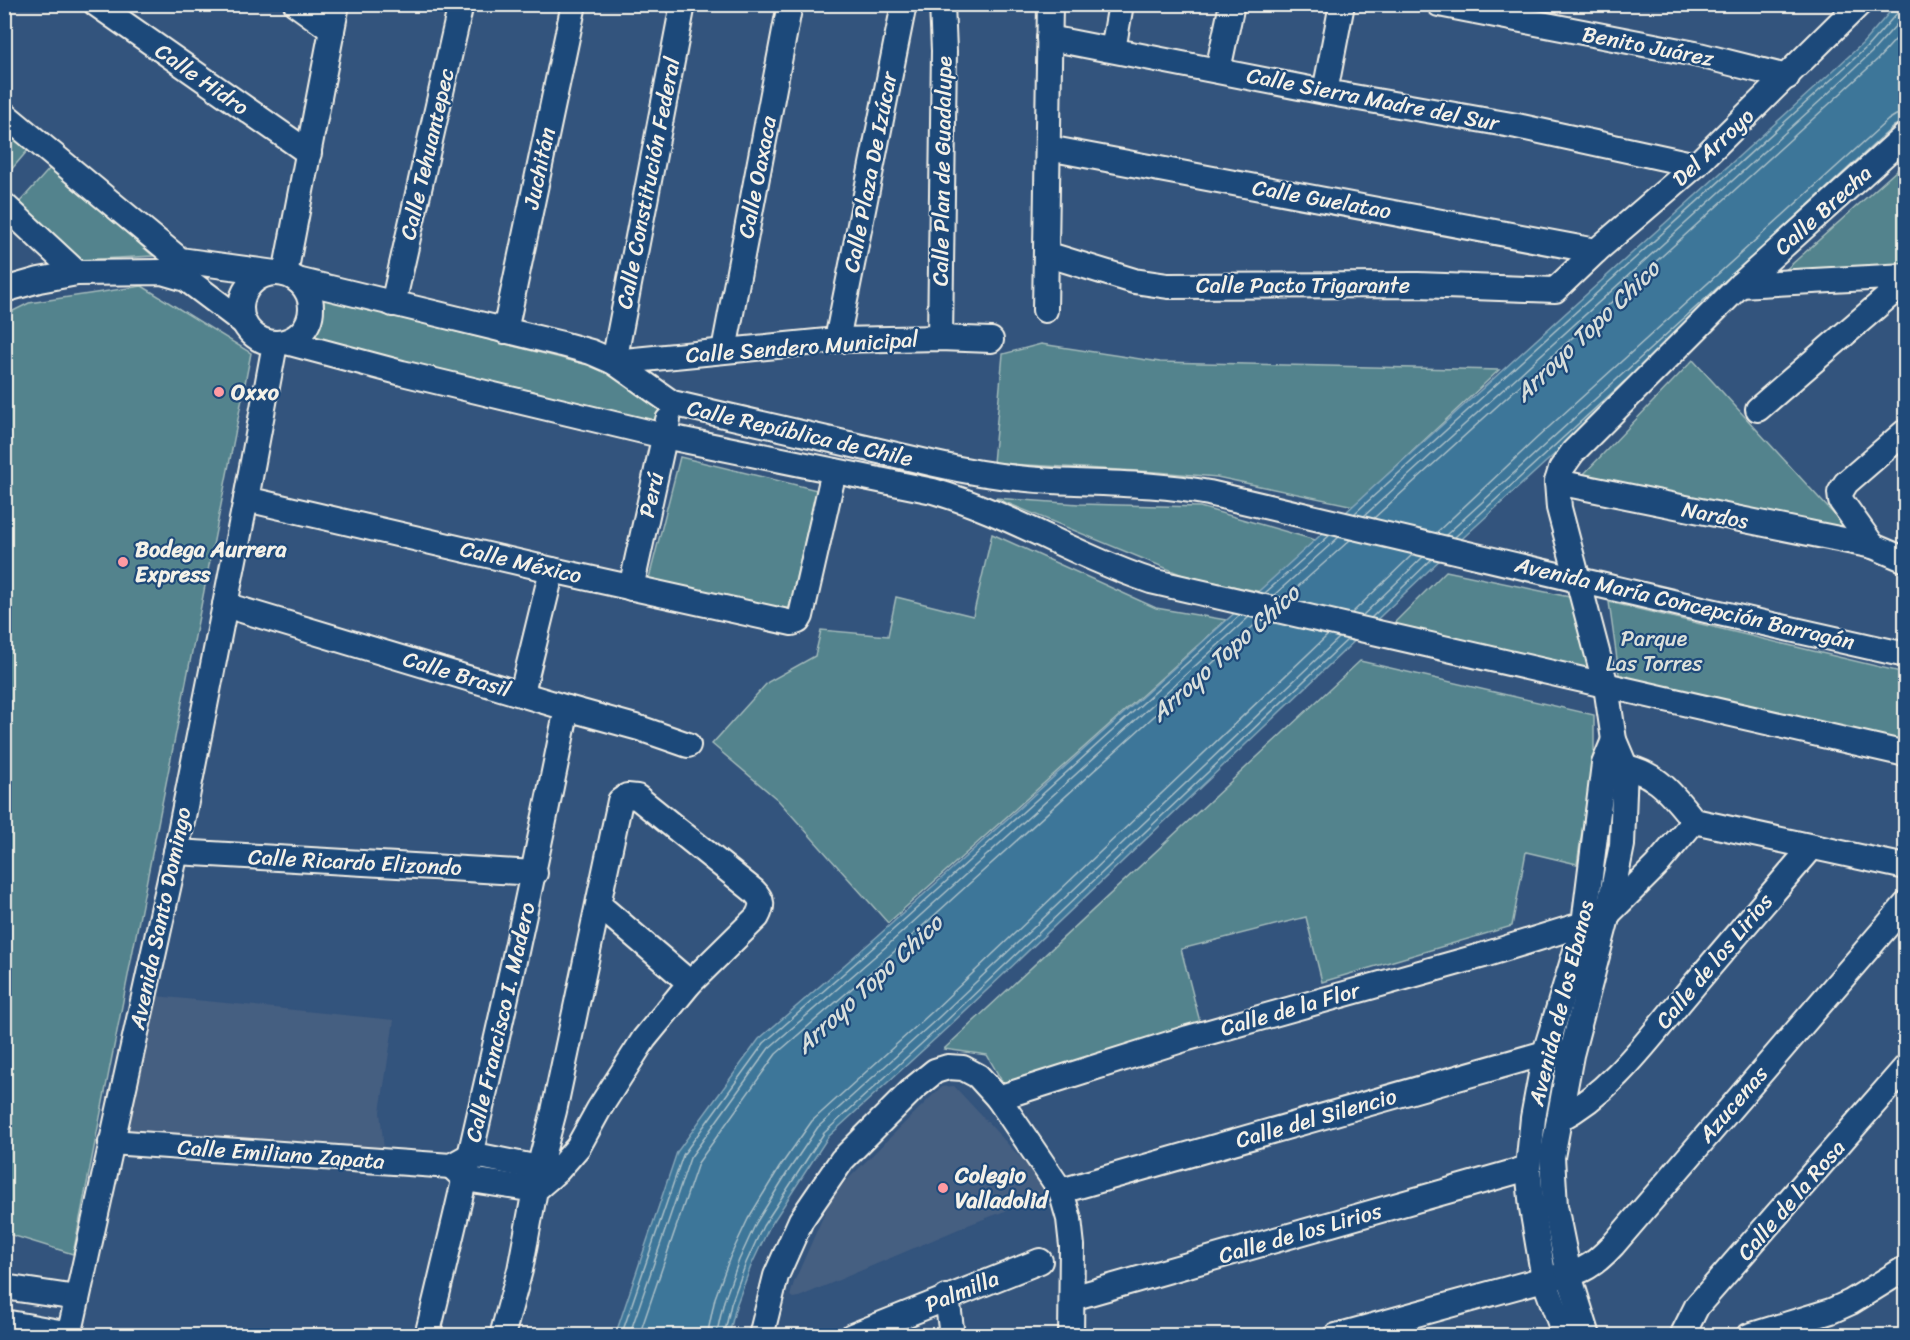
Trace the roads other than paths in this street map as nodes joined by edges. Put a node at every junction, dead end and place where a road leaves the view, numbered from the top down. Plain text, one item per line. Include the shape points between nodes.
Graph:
1 (96, 4) edge
2 (296, 4) edge
3 (337, 4) edge
4 (461, 4) edge
5 (574, 4) edge
6 (683, 4) edge
7 (790, 4) edge
8 (904, 4) edge
9 (942, 4) edge
10 (1050, 4) edge
11 (1121, 4) edge
12 (1232, 4) edge
13 (1342, 4) edge
14 (1439, 4) edge
15 (1859, 4) edge
16 (332, 30) junction
17 (1049, 38) junction
18 (1113, 50) junction
19 (1218, 70) junction
20 (1786, 77) junction
21 (1325, 92) junction
22 (4, 114) edge
23 (1905, 135) edge
24 (1048, 148) junction
25 (309, 153) junction
26 (1696, 165) junction
27 (4, 205) edge
28 (1596, 251) junction
29 (1046, 254) junction
30 (176, 267) junction
31 (76, 273) junction
32 (286, 276) junction
33 (1905, 276) edge
34 (1905, 281) edge
35 (1561, 285) joint
36 (1740, 285) junction
37 (4, 290) edge
38 (393, 304) junction
39 (1045, 310) dead end
40 (243, 322) junction
41 (505, 331) junction
42 (940, 338) junction
43 (837, 340) junction
44 (991, 340) dead end
45 (280, 343) junction
46 (724, 350) junction
47 (614, 363) junction
48 (672, 403) junction
49 (1758, 409) dead end
50 (1905, 431) edge
51 (664, 436) junction
52 (834, 471) junction
53 (1557, 482) junction
54 (246, 499) junction
55 (1873, 546) junction
56 (1464, 552) joint
57 (1905, 560) edge
58 (552, 570) junction
59 (1578, 579) junction
60 (631, 588) junction
61 (225, 604) junction
62 (1905, 655) edge
63 (1606, 686) junction
64 (522, 693) junction
65 (567, 708) junction
66 (688, 745) dead end
67 (1905, 754) edge
68 (1614, 765) junction
69 (1694, 821) junction
70 (1812, 846) junction
71 (176, 852) junction
72 (1905, 867) edge
73 (535, 873) junction
74 (1905, 904) edge
75 (599, 905) junction
76 (1608, 914) junction
77 (1584, 924) junction
78 (690, 983) junction
79 (1545, 1053) junction
80 (1571, 1055) junction
81 (1905, 1067) edge
82 (998, 1098) junction
83 (1559, 1119) junction
84 (111, 1142) junction
85 (461, 1167) junction
86 (1528, 1168) junction
87 (542, 1178) junction
88 (1062, 1191) junction
89 (1040, 1261) dead end
90 (1901, 1271) edge
91 (1569, 1275) junction
92 (1544, 1279) junction
93 (4, 1287) edge
94 (947, 1297) junction
95 (1072, 1298) junction
96 (77, 1299) junction
97 (4, 1322) edge
98 (69, 1335) edge
99 (427, 1335) edge
100 (502, 1335) edge
101 (761, 1335) edge
102 (852, 1335) edge
103 (952, 1335) edge
104 (1071, 1335) edge
105 (1336, 1335) edge
106 (1565, 1335) edge
107 (1588, 1335) edge
108 (1682, 1335) edge
109 (1749, 1335) edge

1 - 25 street, Calle Hidro
2 - 16 street
3 - 16 street
4 - 38 street, Calle Tehuantepec
5 - 41 street, Juchitán
6 - 47 street, Calle Constitución Federal
7 - 46 street, Calle Oaxaca
8 - 43 street, Calle Plaza De Izúcar
9 - 42 street, Calle Plan de Guadalupe
10 - 17 street
11 - 18 street
12 - 19 street
13 - 21 street
14 - 20 street, Benito Juárez via 1695,54
15 - 20 street, Del Arroyo
16 - 25 street
17 - 18 street, Calle Sierra Madre del Sur
17 - 24 street
18 - 19 street, Calle Sierra Madre del Sur
19 - 21 street, Calle Sierra Madre del Sur
20 - 26 street, Del Arroyo
21 - 26 street, Calle Sierra Madre del Sur via 1517,126
22 - 30 street
23 - 36 street, Calle Brecha
24 - 28 street, Calle Guelatao
24 - 29 street
25 - 32 street
26 - 28 street, Del Arroyo
27 - 31 street
28 - 35 street, Del Arroyo
29 - 35 street, Calle Pacto Trigarante via 1134,281 1168,286 1418,285 1551,291
29 - 39 street
30 - 31 street via 162,272
30 - 32 street, Calle República de Chile
30 - 40 street
31 - 37 street
32 - 38 street, Calle República de Chile
32 - 40 street via 256,279 244,293 240,313
32 - 45 street via 305,288 311,310 303,330 295,338
33 - 36 street
34 - 49 street
36 - 53 street, Calle Brecha via 1573,452
38 - 41 street, Calle República de Chile
40 - 45 street via 256,338
41 - 47 street, Calle República de Chile via 591,352
42 - 43 street, Calle Sendero Municipal
42 - 44 street, Calle Sendero Municipal
43 - 46 street, Calle Sendero Municipal
45 - 51 street, Calle República de Chile
45 - 54 street, Avenida Santo Domingo
46 - 47 street, Calle Sendero Municipal
47 - 48 street, Calle República de Chile
48 - 51 street, Perú
48 - 56 street, Calle República de Chile via 974,473 1172,486
50 - 55 street via 1846,483 1840,493 1841,501
51 - 52 street, Calle República de Chile
51 - 60 street, Perú
52 - 60 street, Calle México via 801,616 796,622
52 - 63 street, Calle República de Chile via 961,499 1151,581
53 - 55 street, Nardos
53 - 59 street via 1559,508
54 - 58 street, Calle México
54 - 61 street, Avenida Santo Domingo
55 - 57 street, Nardos
56 - 59 street, Avenida María Concepción Barragán
58 - 60 street, Calle México
58 - 64 street
59 - 62 street, Avenida María Concepción Barragán
59 - 63 street
61 - 64 street, Calle Brasil
61 - 71 street, Avenida Santo Domingo
63 - 67 street
63 - 68 street
64 - 65 street, Calle Brasil
65 - 66 street, Calle Brasil
65 - 73 street, Calle Francisco I. Madero
68 - 69 street via 1654,778
68 - 76 street via 1622,845
68 - 77 street, Avenida de los Ebanos
69 - 70 street
69 - 76 street
70 - 72 street
70 - 83 street, Calle de los Lirios via 1607,1084
71 - 73 street, Calle Ricardo Elizondo
71 - 84 street, Avenida Santo Domingo
73 - 85 street, Calle Francisco I. Madero
74 - 91 street, Azucenas via 1613,1245 1592,1266
75 - 78 street
75 - 78 street via 620,801 632,795 754,891 762,902 757,917
75 - 87 street
76 - 77 street
76 - 80 street
77 - 79 street, Avenida de los Ebanos
77 - 82 street, Calle de la Flor via 1188,1038
78 - 87 street via 645,1039 578,1147
79 - 80 street, Calle del Silencio
79 - 86 street, Avenida de los Ebanos
79 - 88 street, Calle del Silencio
80 - 83 street
81 - 108 street, Calle de la Rosa via 1697,1306
82 - 88 street
82 - 101 street via 978,1076 963,1068 935,1071 842,1160 801,1220 776,1276
83 - 91 street via 1552,1157 1556,1206
84 - 85 street, Calle Emiliano Zapata
84 - 96 street, Avenida Santo Domingo
85 - 87 street, Calle Emiliano Zapata
85 - 99 street, Calle Francisco I. Madero
86 - 92 street, Avenida de los Ebanos
86 - 95 street, Calle de los Lirios
87 - 100 street
88 - 95 street via 1070,1228
89 - 94 street, Palmilla
90 - 109 street via 1831,1311
91 - 92 street, Azucenas
91 - 107 street
92 - 105 street, Azucenas
92 - 106 street, Avenida de los Ebanos
93 - 96 street
94 - 102 street, Palmilla
94 - 103 street
95 - 104 street
96 - 98 street, Avenida Santo Domingo
97 - 98 street

